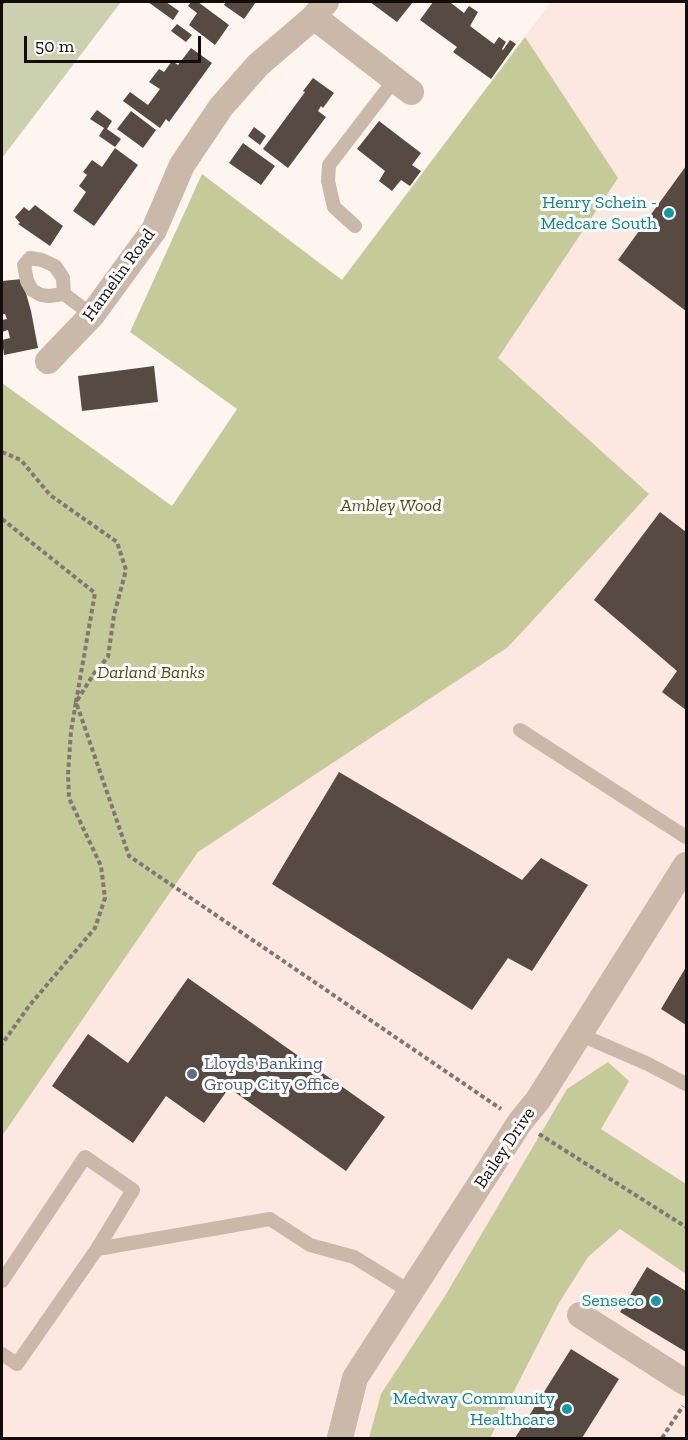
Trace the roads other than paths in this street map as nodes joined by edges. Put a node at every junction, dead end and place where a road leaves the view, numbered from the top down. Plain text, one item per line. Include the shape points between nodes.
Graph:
1 (320, 9) edge
2 (403, 85) joint
3 (355, 226) dead end
4 (64, 294) dead end
5 (92, 315) junction
6 (48, 361) dead end
7 (520, 730) dead end
8 (687, 837) edge
9 (687, 865) edge
10 (579, 1034) junction
11 (687, 1084) edge
12 (96, 1249) junction
13 (2, 1281) edge
14 (410, 1291) junction
15 (580, 1315) dead end
16 (2, 1354) edge
17 (687, 1383) edge
18 (340, 1438) edge

1 - 2 street, Hamelin Road
1 - 5 street, Hamelin Road via 258,65 221,107 182,165 154,230
2 - 3 lane via 329,165 334,207
4 - 5 lane
5 - 6 street, Hamelin Road
7 - 8 lane
9 - 10 street, Bailey Drive
10 - 11 lane
10 - 14 street, Bailey Drive
12 - 13 lane via 133,1191 85,1157
12 - 14 lane via 270,1220 310,1245 354,1257
12 - 16 lane via 16,1364
14 - 18 street, Bailey Drive via 355,1378
15 - 17 street

